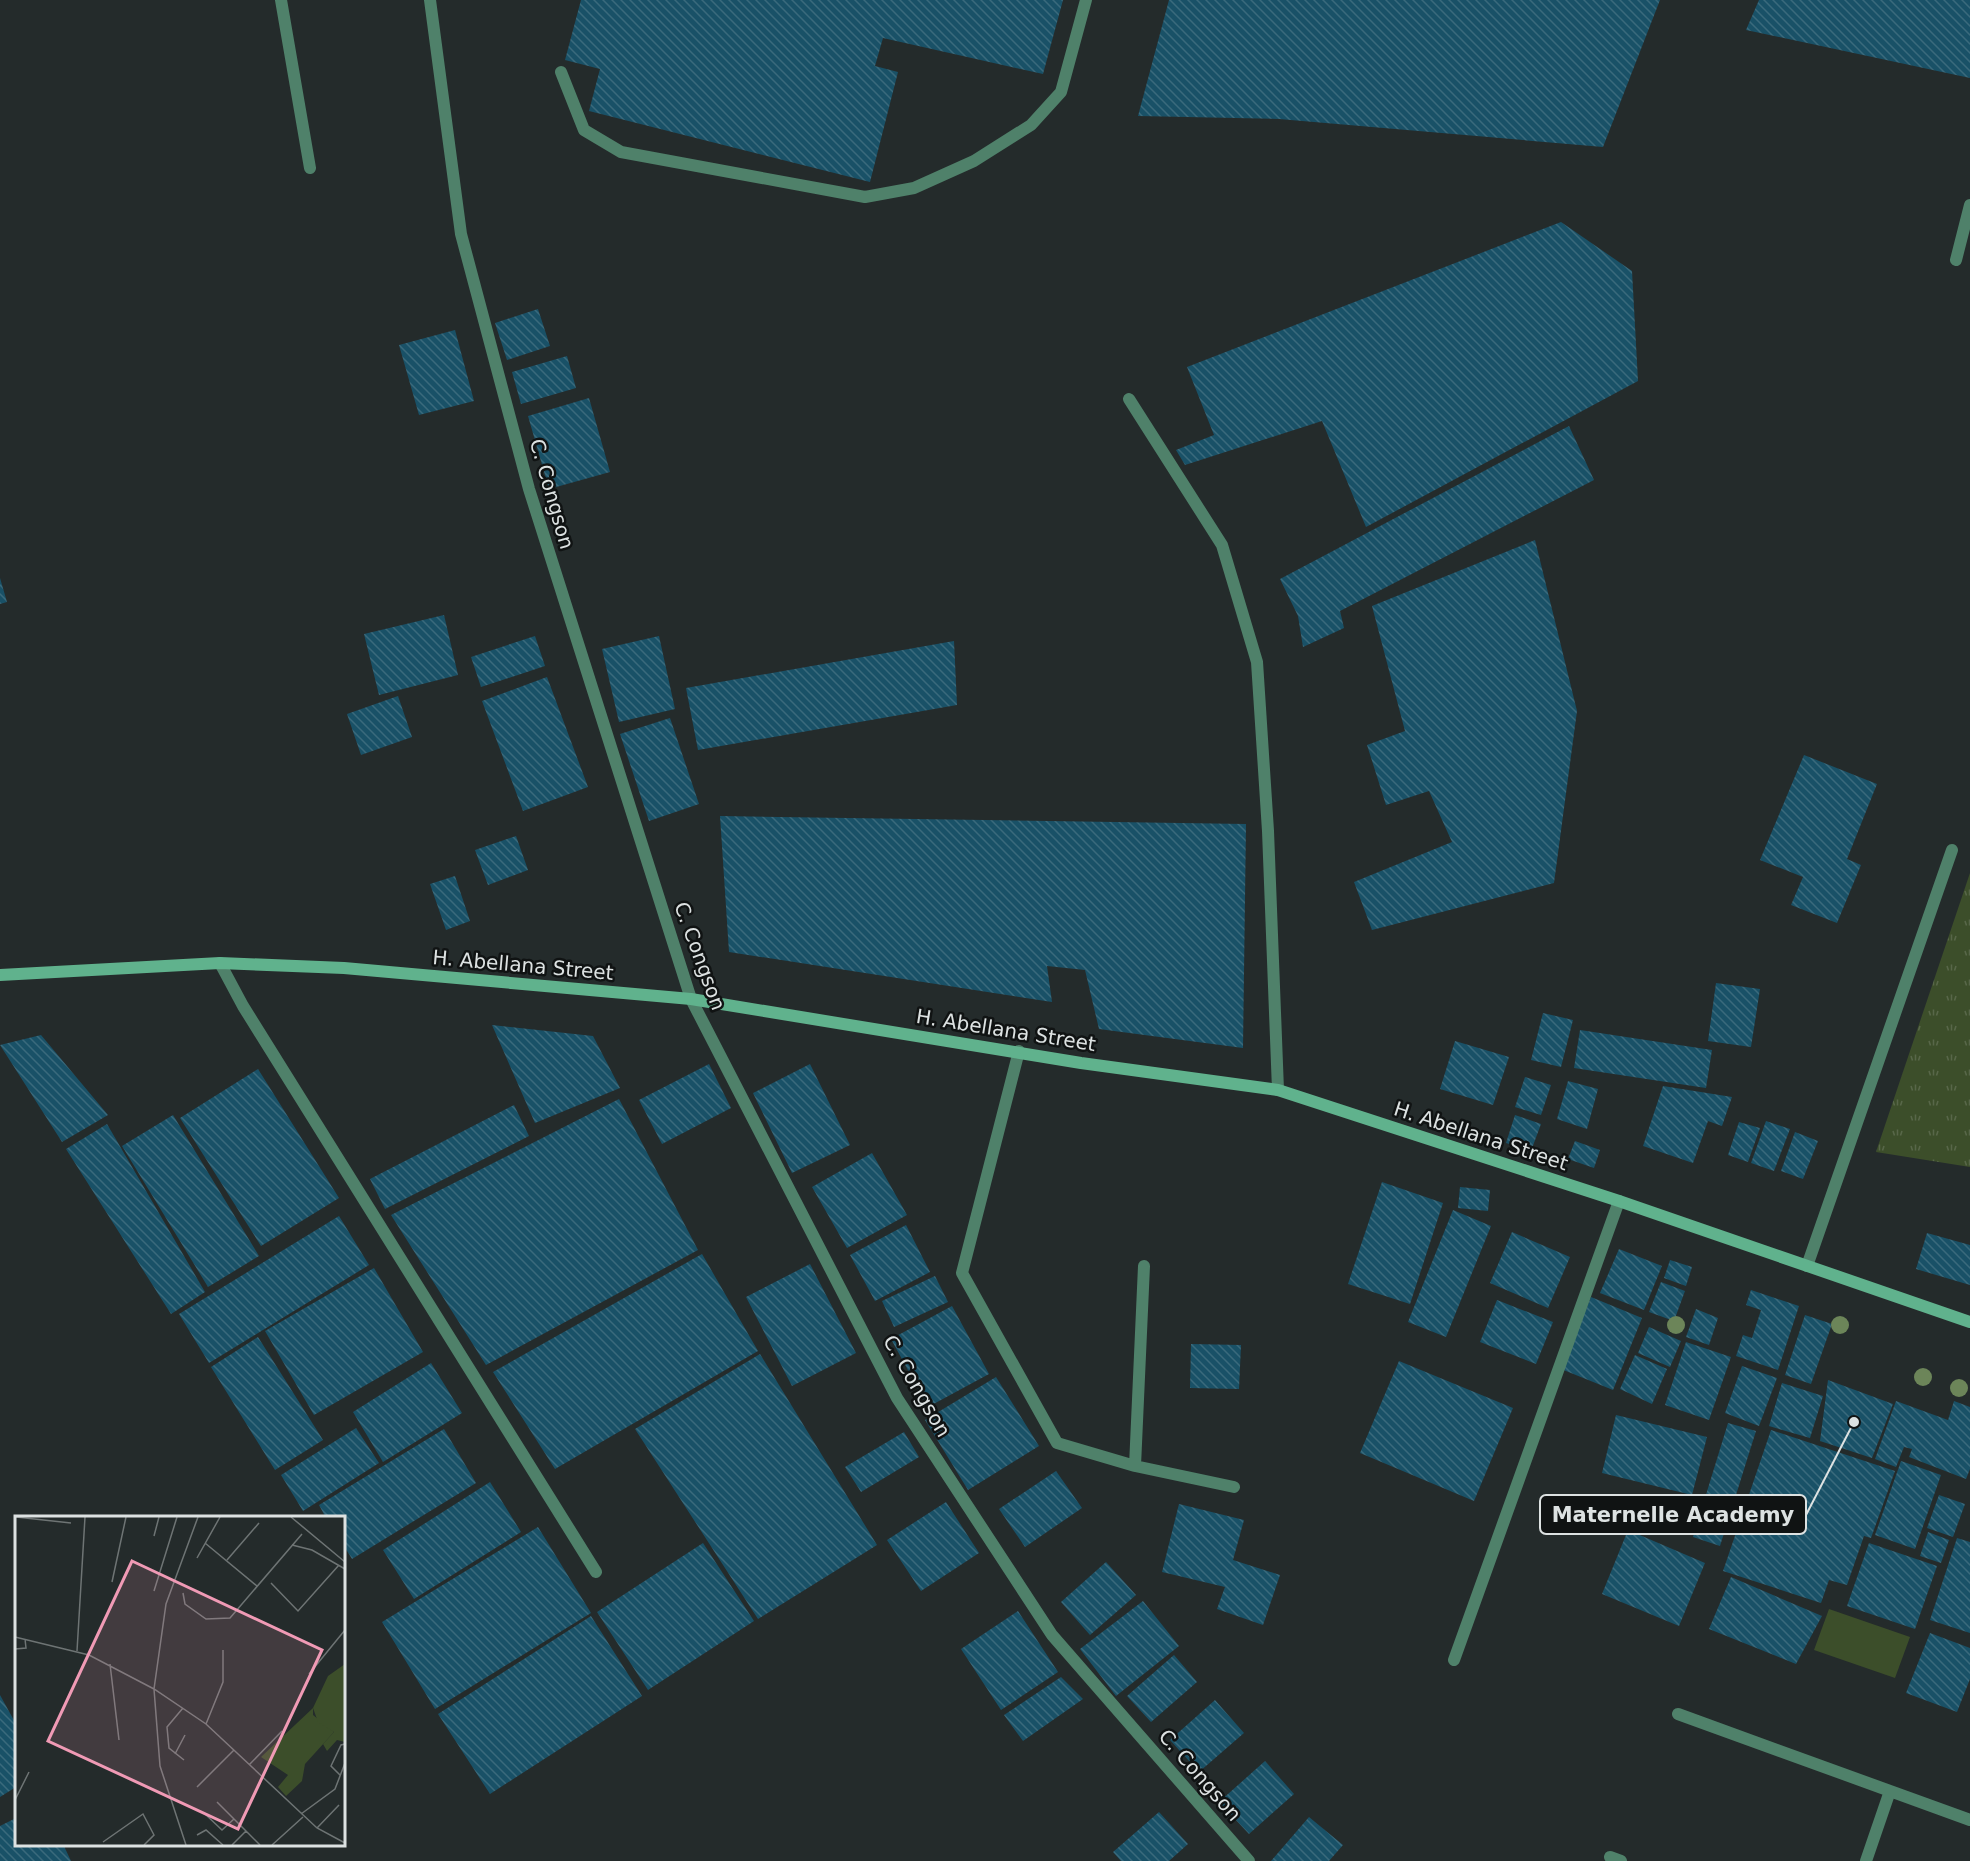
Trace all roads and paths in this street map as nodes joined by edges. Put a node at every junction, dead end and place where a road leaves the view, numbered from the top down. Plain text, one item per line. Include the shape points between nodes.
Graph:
1 (281, 0) edge
2 (430, 0) edge
3 (1086, 0) edge
4 (561, 72) dead end
5 (310, 168) dead end
6 (1970, 205) edge
7 (1956, 260) dead end
8 (1129, 399) dead end
9 (1952, 850) dead end
10 (220, 963) junction
11 (0, 975) edge
12 (691, 999) junction
13 (1019, 1051) junction
14 (1278, 1090) junction
15 (1619, 1201) junction
16 (1144, 1266) dead end
17 (1807, 1266) junction
18 (1970, 1322) edge
19 (1135, 1466) junction
20 (1234, 1487) dead end
21 (596, 1572) dead end
22 (1454, 1660) dead end
23 (1678, 1714) dead end
24 (1890, 1791) junction
25 (1970, 1821) edge
26 (1250, 1861) edge
27 (1866, 1861) edge

1 - 5 street
2 - 12 street, C. Congson via 464,245 529,489
3 - 4 street via 1061,92 1031,125 975,161 914,188 865,197 621,152 584,130
6 - 7 street
8 - 14 street via 1222,545 1257,662
9 - 17 street
10 - 11 main road, H. Abellana Street
10 - 12 main road, H. Abellana Street via 344,968
10 - 21 street via 243,1006
12 - 13 main road, H. Abellana Street
12 - 26 street, C. Congson via 897,1398 1052,1635
13 - 14 main road, H. Abellana Street
13 - 19 street via 962,1273 1057,1443
14 - 15 main road, H. Abellana Street
15 - 17 main road, H. Abellana Street
15 - 22 street
16 - 19 street
17 - 18 main road, H. Abellana Street
19 - 20 street
23 - 24 street
24 - 25 street
24 - 27 street

